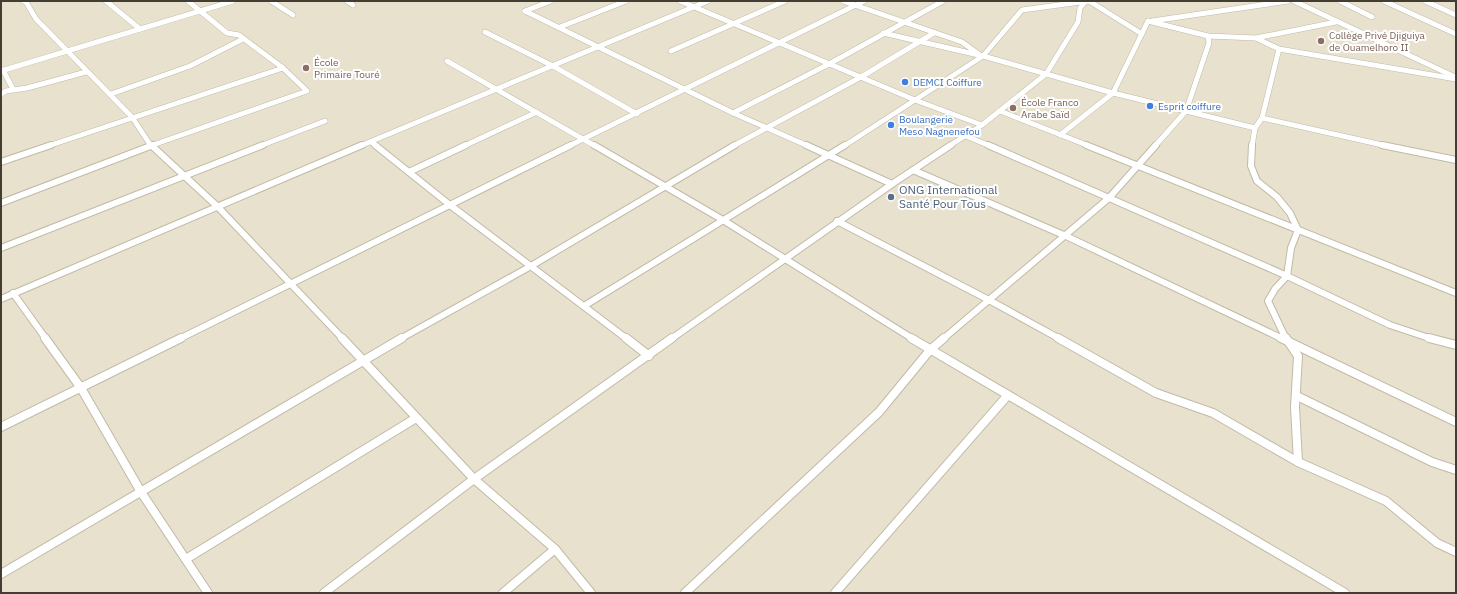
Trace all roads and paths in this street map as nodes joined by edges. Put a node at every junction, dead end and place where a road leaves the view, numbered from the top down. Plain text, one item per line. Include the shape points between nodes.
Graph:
1 (23, 1) edge
2 (106, 1) edge
3 (188, 1) edge
4 (233, 1) edge
5 (271, 1) edge
6 (347, 1) edge
7 (551, 1) edge
8 (626, 1) edge
9 (680, 1) edge
10 (708, 1) edge
11 (785, 1) edge
12 (843, 1) edge
13 (864, 1) edge
14 (943, 1) edge
15 (1088, 1) edge
16 (1288, 1) edge
17 (1294, 1) edge
18 (1340, 1) edge
19 (1384, 1) edge
20 (1425, 1) edge
21 (353, 5) dead end
22 (855, 5) junction
23 (695, 6) junction
24 (200, 10) junction
25 (294, 15) dead end
26 (1456, 15) edge
27 (1372, 17) dead end
28 (1148, 21) junction
29 (903, 22) junction
30 (1336, 22) junction
31 (736, 24) junction
32 (560, 27) junction
33 (140, 29) junction
34 (485, 32) dead end
35 (883, 33) junction
36 (934, 33) junction
37 (1142, 34) junction
38 (1456, 34) edge
39 (1208, 36) junction
40 (1256, 38) junction
41 (243, 39) junction
42 (918, 42) junction
43 (779, 43) junction
44 (599, 48) junction
45 (1279, 49) junction
46 (68, 51) junction
47 (671, 52) dead end
48 (983, 56) junction
49 (447, 61) dead end
50 (829, 64) junction
51 (553, 66) junction
52 (283, 68) junction
53 (2, 70) edge
54 (86, 72) junction
55 (1046, 74) junction
56 (861, 77) junction
57 (1456, 79) edge
58 (497, 88) junction
59 (13, 89) junction
60 (685, 90) junction
61 (1113, 93) junction
62 (1, 94) edge
63 (110, 94) junction
64 (915, 100) junction
65 (1000, 111) junction
66 (1186, 111) junction
67 (536, 112) junction
68 (733, 113) junction
69 (637, 114) junction
70 (132, 117) junction
71 (1262, 118) junction
72 (325, 121) dead end
73 (982, 125) junction
74 (766, 127) junction
75 (1255, 128) junction
76 (1060, 135) junction
77 (966, 136) junction
78 (584, 141) junction
79 (371, 142) junction
80 (151, 146) junction
81 (829, 156) junction
82 (1456, 160) edge
83 (1, 162) edge
84 (1139, 166) junction
85 (913, 170) junction
86 (409, 172) junction
87 (184, 177) junction
88 (892, 184) junction
89 (665, 187) junction
90 (1109, 198) junction
91 (1, 203) edge
92 (450, 205) junction
93 (218, 207) junction
94 (723, 220) junction
95 (837, 221) junction
96 (1298, 230) junction
97 (1066, 236) junction
98 (1, 248) edge
99 (784, 259) junction
100 (531, 266) junction
101 (1287, 276) junction
102 (291, 285) junction
103 (14, 293) junction
104 (1456, 293) edge
105 (1, 299) edge
106 (989, 300) junction
107 (584, 306) junction
108 (1287, 341) junction
109 (1456, 345) edge
110 (930, 350) junction
111 (649, 356) junction
112 (363, 360) junction
113 (81, 388) junction
114 (1008, 396) junction
115 (1297, 396) junction
116 (416, 418) junction
117 (1456, 422) edge
118 (1, 427) edge
119 (1298, 462) junction
120 (1456, 470) edge
121 (474, 479) junction
122 (141, 492) junction
123 (555, 549) junction
124 (1456, 552) edge
125 (186, 559) junction
126 (1, 574) edge
127 (208, 593) edge
128 (324, 593) edge
129 (503, 593) edge
130 (591, 593) edge
131 (685, 593) edge
132 (835, 593) edge
133 (1345, 593) edge

1 - 46 street via 36,19
2 - 33 street
3 - 24 street
4 - 24 street
5 - 25 street
6 - 21 street
7 - 32 street via 525,11
8 - 32 street
9 - 23 street
10 - 23 street
11 - 31 street
12 - 22 street
13 - 22 street
14 - 29 street
15 - 37 street
15 - 48 street via 1022,10
15 - 55 street via 1080,8 1078,22
16 - 28 street
17 - 30 street
18 - 27 street
19 - 38 street
20 - 26 street
22 - 29 street
22 - 43 street
23 - 31 street
23 - 44 street
24 - 33 street
24 - 41 street via 227,32 239,35
28 - 37 street
28 - 39 street
29 - 35 street
29 - 36 street
30 - 40 street
30 - 57 street
31 - 43 street
31 - 47 street
32 - 44 street
33 - 46 street
34 - 51 street
35 - 42 street
35 - 50 street
36 - 42 street
36 - 48 street via 962,42
37 - 61 street
39 - 40 street
39 - 66 street via 1209,43
40 - 45 street
41 - 52 street
41 - 63 street via 190,66
42 - 48 street
42 - 56 street
43 - 50 street
43 - 60 street
44 - 51 street
44 - 60 street
45 - 57 street
45 - 71 street
46 - 53 street
46 - 54 street
48 - 55 street
48 - 64 street
49 - 58 street
50 - 56 street
50 - 68 street
51 - 58 street
51 - 69 street
52 - 70 street
52 - 80 street via 307,91
53 - 59 street
54 - 59 street via 27,88
54 - 63 street
55 - 61 street
55 - 65 street
56 - 64 street
56 - 74 street
58 - 67 street
58 - 79 street
59 - 62 street
60 - 68 street
60 - 69 street
61 - 66 street
61 - 76 street
63 - 70 street
64 - 73 street
64 - 81 street
65 - 73 street
65 - 76 street
66 - 75 street
66 - 84 street
67 - 78 street
67 - 86 street
68 - 74 street
69 - 78 street
70 - 80 street
70 - 83 street
71 - 75 street
71 - 82 street via 1344,138
72 - 87 street
73 - 77 street
74 - 81 street
74 - 89 street
75 - 96 street via 1251,166 1257,181 1282,202
76 - 84 street
77 - 85 street
77 - 90 street
78 - 89 street
78 - 92 street
79 - 86 street
79 - 93 street
80 - 87 street
80 - 91 street
81 - 88 street
81 - 94 street
84 - 90 street
84 - 96 street
85 - 88 street
85 - 97 street
86 - 92 street
87 - 93 street
87 - 98 street
88 - 95 street
89 - 94 street
89 - 100 street
90 - 97 street
90 - 101 street
92 - 100 street
92 - 102 street
93 - 102 street
93 - 103 street
94 - 99 street
94 - 107 street
95 - 99 street
95 - 106 street
96 - 101 street via 1291,248
96 - 104 street
97 - 106 street
97 - 108 street
99 - 110 street
99 - 111 street
100 - 107 street
100 - 112 street
101 - 108 street via 1268,301
101 - 109 street via 1400,328
102 - 112 street
102 - 113 street
103 - 105 street
103 - 113 street
106 - 110 street
106 - 119 street via 1156,393 1213,413
107 - 111 street
108 - 115 street via 1298,356
108 - 117 street
110 - 114 street
110 - 131 street via 879,412
111 - 121 street
112 - 116 street
112 - 122 street
113 - 118 street
113 - 122 street
114 - 132 street
114 - 133 street
115 - 119 street via 1295,408
115 - 120 street via 1432,462
116 - 121 street
116 - 125 street
119 - 124 street via 1386,501 1437,543
121 - 123 street
121 - 128 street
122 - 125 street
122 - 126 street
123 - 129 street
123 - 130 street
125 - 127 street

